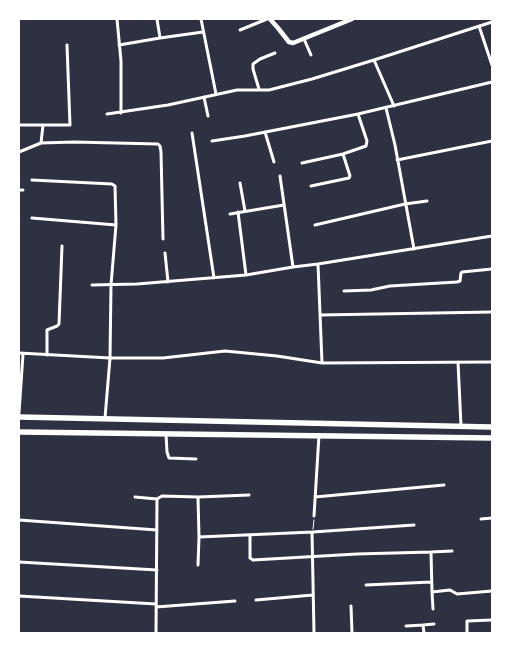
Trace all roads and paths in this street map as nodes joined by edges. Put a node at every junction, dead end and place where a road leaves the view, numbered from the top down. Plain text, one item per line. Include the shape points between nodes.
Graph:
1 (117, 19) edge
2 (157, 19) edge
3 (201, 19) edge
4 (268, 19) edge
5 (352, 19) edge
6 (492, 22) edge
7 (479, 26) junction
8 (240, 30) dead end
9 (204, 32) junction
10 (160, 38) junction
11 (304, 39) junction
12 (67, 45) dead end
13 (119, 45) junction
14 (275, 53) dead end
15 (311, 55) dead end
16 (374, 60) junction
17 (492, 65) edge
18 (492, 82) edge
19 (259, 89) junction
20 (216, 94) junction
21 (204, 97) junction
22 (394, 106) junction
23 (386, 108) junction
24 (121, 113) junction
25 (107, 114) dead end
26 (358, 114) junction
27 (208, 116) dead end
28 (19, 125) edge
29 (42, 125) junction
30 (265, 132) junction
31 (192, 133) dead end
32 (212, 141) dead end
33 (492, 141) edge
34 (41, 143) junction
35 (19, 152) edge
36 (343, 154) junction
37 (397, 160) junction
38 (274, 162) dead end
39 (302, 163) dead end
40 (280, 176) dead end
41 (32, 180) dead end
42 (240, 183) dead end
43 (311, 186) dead end
44 (427, 201) dead end
45 (405, 204) junction
46 (284, 205) junction
47 (245, 211) junction
48 (238, 212) junction
49 (230, 214) dead end
50 (32, 218) dead end
51 (116, 225) junction
52 (315, 225) dead end
53 (492, 236) edge
54 (163, 239) dead end
55 (62, 246) dead end
56 (414, 248) junction
57 (165, 253) dead end
58 (318, 264) junction
59 (293, 267) junction
60 (492, 269) edge
61 (246, 275) junction
62 (214, 278) junction
63 (168, 282) junction
64 (92, 285) dead end
65 (111, 285) junction
66 (344, 291) dead end
67 (492, 312) edge
68 (320, 315) junction
69 (21, 354) edge
70 (47, 355) junction
71 (110, 358) junction
72 (458, 362) junction
73 (492, 362) edge
74 (322, 363) junction
75 (20, 379) edge
76 (19, 412) edge
77 (19, 417) edge
78 (105, 419) junction
79 (462, 426) junction
80 (492, 427) edge
81 (19, 432) edge
82 (166, 434) junction
83 (319, 435) junction
84 (492, 438) edge
85 (196, 459) dead end
86 (444, 485) dead end
87 (249, 495) dead end
88 (135, 497) dead end
89 (198, 497) junction
90 (315, 497) junction
91 (157, 499) junction
92 (314, 516) joint
93 (492, 518) edge
94 (482, 519) dead end
95 (19, 520) edge
96 (414, 525) dead end
97 (156, 530) junction
98 (313, 532) junction
99 (250, 535) junction
100 (199, 537) junction
101 (452, 551) dead end
102 (430, 552) junction
103 (313, 556) junction
104 (19, 562) edge
105 (198, 565) dead end
106 (157, 570) junction
107 (431, 582) junction
108 (366, 585) dead end
109 (492, 591) edge
110 (432, 592) junction
111 (313, 595) junction
112 (19, 596) edge
113 (256, 600) dead end
114 (235, 601) dead end
115 (156, 605) junction
116 (351, 606) dead end
117 (433, 609) dead end
118 (492, 620) edge
119 (434, 624) dead end
120 (423, 625) junction
121 (406, 626) dead end
122 (156, 633) edge
123 (314, 633) edge
124 (352, 633) edge
125 (424, 633) edge
126 (468, 633) edge

1 - 13 street
2 - 10 street
3 - 9 street
4 - 8 street
4 - 11 street via 289,42
5 - 11 street
6 - 7 street
7 - 16 street
7 - 17 street
9 - 10 street
9 - 20 street
10 - 13 street
11 - 15 street
12 - 29 street via 70,125
13 - 24 street
14 - 19 street via 253,64
16 - 19 street via 269,90
16 - 22 street
18 - 22 street
19 - 20 street
20 - 21 street
21 - 24 street
21 - 27 street
22 - 23 street
23 - 26 street
23 - 37 street
24 - 25 street
26 - 30 street
26 - 36 street via 367,145
28 - 29 street
29 - 34 street
30 - 32 street
30 - 38 street
31 - 62 street
33 - 37 street
34 - 35 street
34 - 54 street via 158,144 161,152
36 - 39 street
36 - 43 street via 349,178
37 - 45 street
40 - 46 street
41 - 51 street via 112,184 115,186
42 - 47 street
44 - 45 street
45 - 52 street
45 - 56 street
46 - 47 street
46 - 59 street
47 - 48 street
48 - 49 street
48 - 61 street
50 - 51 street
51 - 65 street
53 - 56 street
55 - 70 street via 58,324 47,330
56 - 58 street
57 - 63 street
58 - 59 street
58 - 68 street
59 - 61 street
60 - 66 street via 462,272 457,282
61 - 62 street
62 - 63 street
63 - 65 street
64 - 65 street
65 - 71 street
67 - 68 street
68 - 74 street
69 - 70 street
69 - 75 street
70 - 71 street
71 - 74 street via 164,358 225,351
71 - 78 street
72 - 73 street
72 - 74 street
72 - 79 street
75 - 76 street
77 - 78 main road
78 - 79 main road
79 - 80 main road
81 - 82 main road
82 - 83 main road
82 - 85 street via 169,458
83 - 84 main road
83 - 90 street
86 - 90 street
87 - 89 street
88 - 91 street
89 - 91 street via 162,496
89 - 100 street
90 - 92 street
91 - 97 street
92 - 98 path
93 - 94 street
95 - 97 street
96 - 98 street
97 - 106 street
98 - 99 street
98 - 103 street
99 - 100 street
99 - 103 street via 250,558 253,560
100 - 105 street
101 - 102 street
102 - 103 street
102 - 107 street
103 - 111 street
104 - 106 street
106 - 115 street
107 - 108 street
107 - 110 street
109 - 110 street
110 - 117 street
111 - 113 street
111 - 123 street
112 - 115 street
114 - 115 street
115 - 122 street
116 - 124 street
118 - 126 street via 467,621
119 - 120 street
120 - 121 street
120 - 125 street

